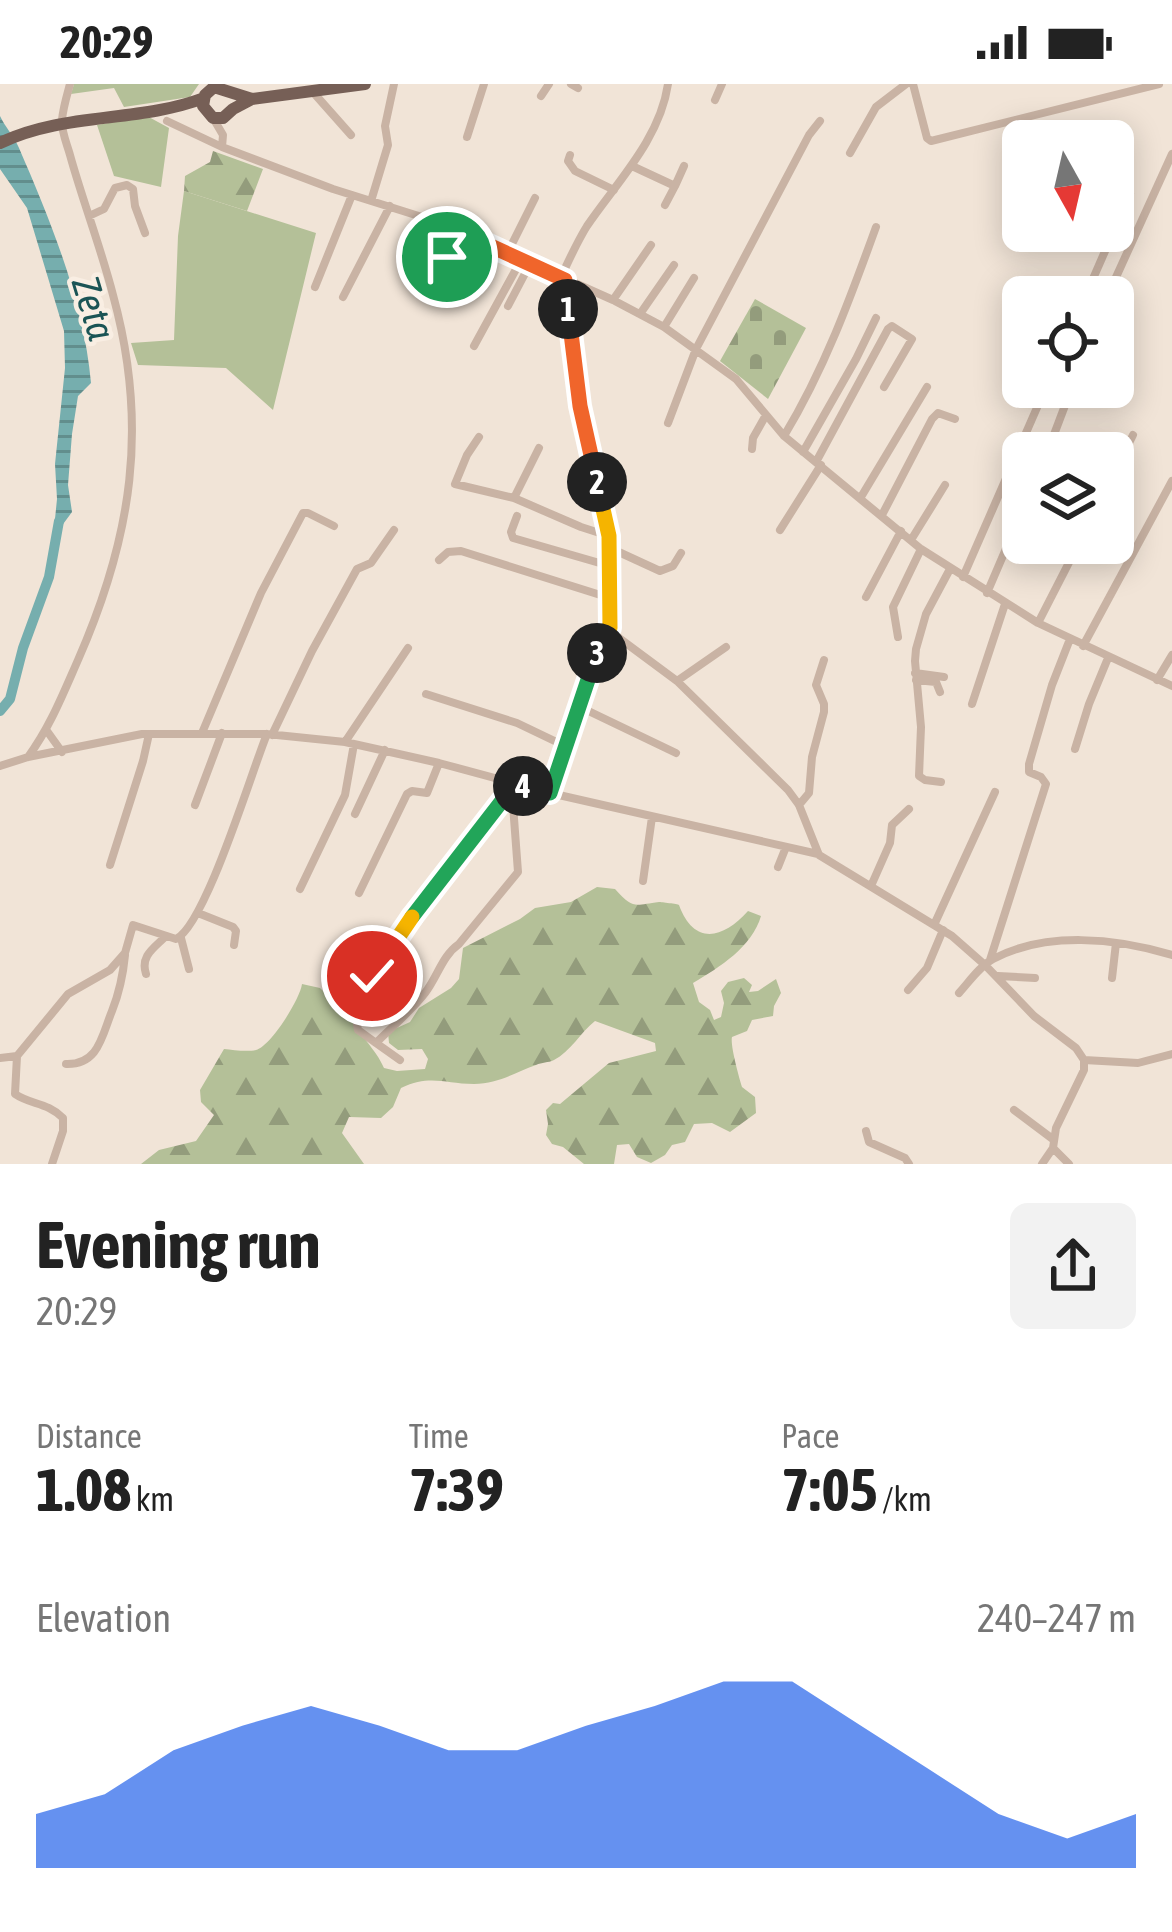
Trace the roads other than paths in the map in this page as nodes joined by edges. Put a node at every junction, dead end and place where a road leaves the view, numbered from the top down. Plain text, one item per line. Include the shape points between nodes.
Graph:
1 (70, 84) edge
2 (365, 84) edge
3 (394, 84) edge
4 (484, 84) edge
5 (549, 84) edge
6 (668, 84) edge
7 (722, 84) edge
8 (910, 84) edge
9 (1159, 84) edge
10 (312, 91) junction
11 (541, 96) dead end
12 (218, 99) edge
13 (715, 100) dead end
14 (166, 121) dead end
15 (820, 122) dead end
16 (61, 123) junction
17 (351, 135) dead end
18 (467, 137) dead end
19 (0, 143) edge
20 (222, 147) junction
21 (850, 153) dead end
22 (1172, 154) edge
23 (570, 155) dead end
24 (632, 166) junction
25 (684, 166) dead end
26 (675, 186) junction
27 (614, 190) junction
28 (352, 195) junction
29 (535, 198) dead end
30 (371, 201) junction
31 (664, 205) dead end
32 (390, 206) junction
33 (89, 216) junction
34 (876, 227) dead end
35 (458, 231) junction
36 (145, 233) dead end
37 (651, 244) dead end
38 (495, 249) junction
39 (507, 254) junction
40 (447, 261) dead end
41 (526, 262) junction
42 (674, 266) dead end
43 (1117, 276) edge
44 (694, 278) dead end
45 (563, 279) junction
46 (315, 287) dead end
47 (471, 290) dead end
48 (344, 297) dead end
49 (614, 300) junction
50 (508, 306) dead end
51 (640, 314) junction
52 (876, 318) dead end
53 (664, 327) junction
54 (474, 346) dead end
55 (696, 349) junction
56 (856, 359) junction
57 (868, 368) junction
58 (884, 387) dead end
59 (927, 387) dead end
60 (1037, 408) edge
61 (766, 416) junction
62 (955, 418) dead end
63 (668, 423) dead end
64 (784, 436) junction
65 (479, 437) dead end
66 (539, 448) dead end
67 (752, 448) dead end
68 (803, 452) junction
69 (819, 464) junction
70 (1172, 481) edge
71 (945, 485) dead end
72 (861, 497) junction
73 (514, 498) junction
74 (882, 515) junction
75 (518, 516) dead end
76 (334, 526) dead end
77 (394, 530) dead end
78 (780, 530) dead end
79 (901, 531) junction
80 (609, 536) junction
81 (911, 540) junction
82 (610, 548) junction
83 (921, 549) junction
84 (680, 553) dead end
85 (1002, 558) edge
86 (439, 560) dead end
87 (1068, 564) edge
88 (610, 566) junction
89 (950, 569) junction
90 (963, 577) junction
91 (987, 593) junction
92 (866, 596) dead end
93 (610, 598) junction
94 (1005, 604) junction
95 (1038, 623) junction
96 (610, 628) junction
97 (898, 637) dead end
98 (1070, 640) junction
99 (1083, 646) junction
100 (725, 647) dead end
101 (408, 648) dead end
102 (1172, 655) edge
103 (1108, 658) junction
104 (824, 660) dead end
105 (916, 676) junction
106 (944, 677) dead end
107 (1157, 680) junction
108 (676, 681) junction
109 (1172, 686) edge
110 (940, 692) dead end
111 (426, 694) dead end
112 (972, 704) dead end
113 (578, 706) junction
114 (47, 730) junction
115 (202, 733) junction
116 (223, 733) junction
117 (149, 734) junction
118 (269, 734) junction
119 (350, 743) junction
120 (565, 746) junction
121 (1075, 749) dead end
122 (385, 750) junction
123 (62, 752) junction
124 (676, 753) dead end
125 (28, 757) junction
126 (440, 763) junction
127 (0, 766) edge
128 (941, 782) dead end
129 (512, 788) junction
130 (995, 791) dead end
131 (550, 793) junction
132 (799, 805) junction
133 (195, 806) dead end
134 (909, 809) dead end
135 (355, 814) dead end
136 (652, 817) junction
137 (786, 847) junction
138 (819, 855) junction
139 (110, 865) dead end
140 (778, 867) dead end
141 (643, 881) dead end
142 (871, 886) junction
143 (300, 889) dead end
144 (359, 893) dead end
145 (198, 913) junction
146 (939, 928) junction
147 (166, 936) junction
148 (181, 938) junction
149 (1116, 943) junction
150 (234, 944) dead end
151 (125, 953) junction
152 (1172, 955) edge
153 (987, 962) junction
154 (189, 968) dead end
155 (146, 974) dead end
156 (996, 976) junction
157 (1035, 978) dead end
158 (1112, 978) dead end
159 (908, 990) dead end
160 (959, 993) dead end
161 (376, 1043) junction
162 (1172, 1054) edge
163 (17, 1056) junction
164 (0, 1058) edge
165 (400, 1060) dead end
166 (1084, 1060) junction
167 (66, 1064) dead end
168 (1014, 1110) dead end
169 (866, 1131) dead end
170 (1053, 1144) junction
171 (52, 1164) edge
172 (909, 1164) edge
173 (1042, 1164) edge
174 (1069, 1164) edge

1 - 16 street
2 - 10 main road
3 - 30 street
4 - 18 street
5 - 11 street
6 - 24 street
7 - 13 street
8 - 9 street via 931,141
8 - 21 street via 876,107
10 - 12 main road
10 - 17 street
12 - 16 main road
12 - 20 street
14 - 20 street
15 - 55 street
16 - 19 main road
16 - 33 street
20 - 28 street
22 - 43 street
23 - 27 street via 574,171
24 - 26 street
24 - 27 street
25 - 26 street
26 - 31 street
27 - 45 street via 584,230
28 - 30 street
28 - 46 street
29 - 39 street
30 - 32 street
32 - 35 street
32 - 48 street
33 - 36 street via 127,185
33 - 114 street via 125,343 133,444 126,514 104,592
34 - 64 street via 827,356
35 - 38 street
35 - 40 street
37 - 49 street
38 - 39 street
38 - 47 street
39 - 41 street
41 - 45 street
41 - 50 street
41 - 54 street
42 - 51 street
44 - 53 street
45 - 49 street
45 - 80 street
49 - 51 street
51 - 53 street
52 - 56 street
53 - 55 street
55 - 61 street
55 - 63 street
56 - 57 street
56 - 68 street
57 - 58 street via 890,327 911,337
57 - 69 street
59 - 72 street
60 - 90 street
61 - 64 street
61 - 67 street
62 - 74 street via 932,418
64 - 68 street
65 - 73 street via 455,484
66 - 73 street
68 - 69 street
69 - 72 street
69 - 78 street
70 - 99 street
71 - 81 street
72 - 74 street
73 - 80 street
74 - 79 street
75 - 88 street via 513,538
76 - 115 street via 301,516
77 - 118 street via 371,563 357,569
79 - 81 street
79 - 92 street
80 - 82 street
81 - 83 street
82 - 84 street via 660,571
82 - 88 street
83 - 89 street
83 - 97 street via 893,607
85 - 91 street
86 - 93 street via 461,550
87 - 95 street
88 - 93 street
89 - 90 street
89 - 105 street via 919,634
90 - 91 street
91 - 94 street
93 - 96 street
94 - 95 street
94 - 112 street
95 - 98 street
96 - 108 street
96 - 113 street
98 - 99 street
98 - 153 street via 1029,764 1046,784
99 - 103 street
100 - 108 street
101 - 119 street
102 - 107 street
103 - 107 street
103 - 121 street
104 - 132 street via 816,686 822,723 809,794
105 - 106 street
105 - 110 street
105 - 128 street via 919,776
107 - 109 street
108 - 132 street
111 - 120 street
113 - 120 street
113 - 124 street
114 - 123 street
114 - 125 street
115 - 116 street
115 - 117 street
116 - 118 street
116 - 133 street
117 - 123 street
117 - 139 street
118 - 119 street
118 - 145 street
119 - 122 street
119 - 143 street via 345,796
120 - 131 street
122 - 126 street
122 - 135 street
123 - 125 street
125 - 127 street
126 - 129 street
126 - 144 street via 427,794 407,794
129 - 131 street
129 - 161 street via 518,872
129 - 161 street via 372,976 354,1017
130 - 146 street
131 - 136 street
132 - 138 street
134 - 142 street via 892,825
136 - 137 street
136 - 141 street
137 - 138 street
137 - 140 street
138 - 142 street
142 - 146 street
145 - 148 street
145 - 150 street via 233,927
146 - 153 street
146 - 159 street via 927,968
147 - 148 street
147 - 151 street via 133,925
147 - 155 street via 146,958
148 - 154 street
149 - 152 street
149 - 153 street via 1040,943
149 - 158 street
151 - 163 street via 68,994
151 - 167 street via 102,1042 86,1060
153 - 156 street
153 - 160 street
156 - 157 street
156 - 166 street
161 - 165 street
162 - 166 street via 1138,1063
163 - 164 street
163 - 171 street via 15,1094 54,1110 65,1124
166 - 170 street
168 - 170 street
169 - 172 street via 869,1142
170 - 173 street
170 - 174 street

